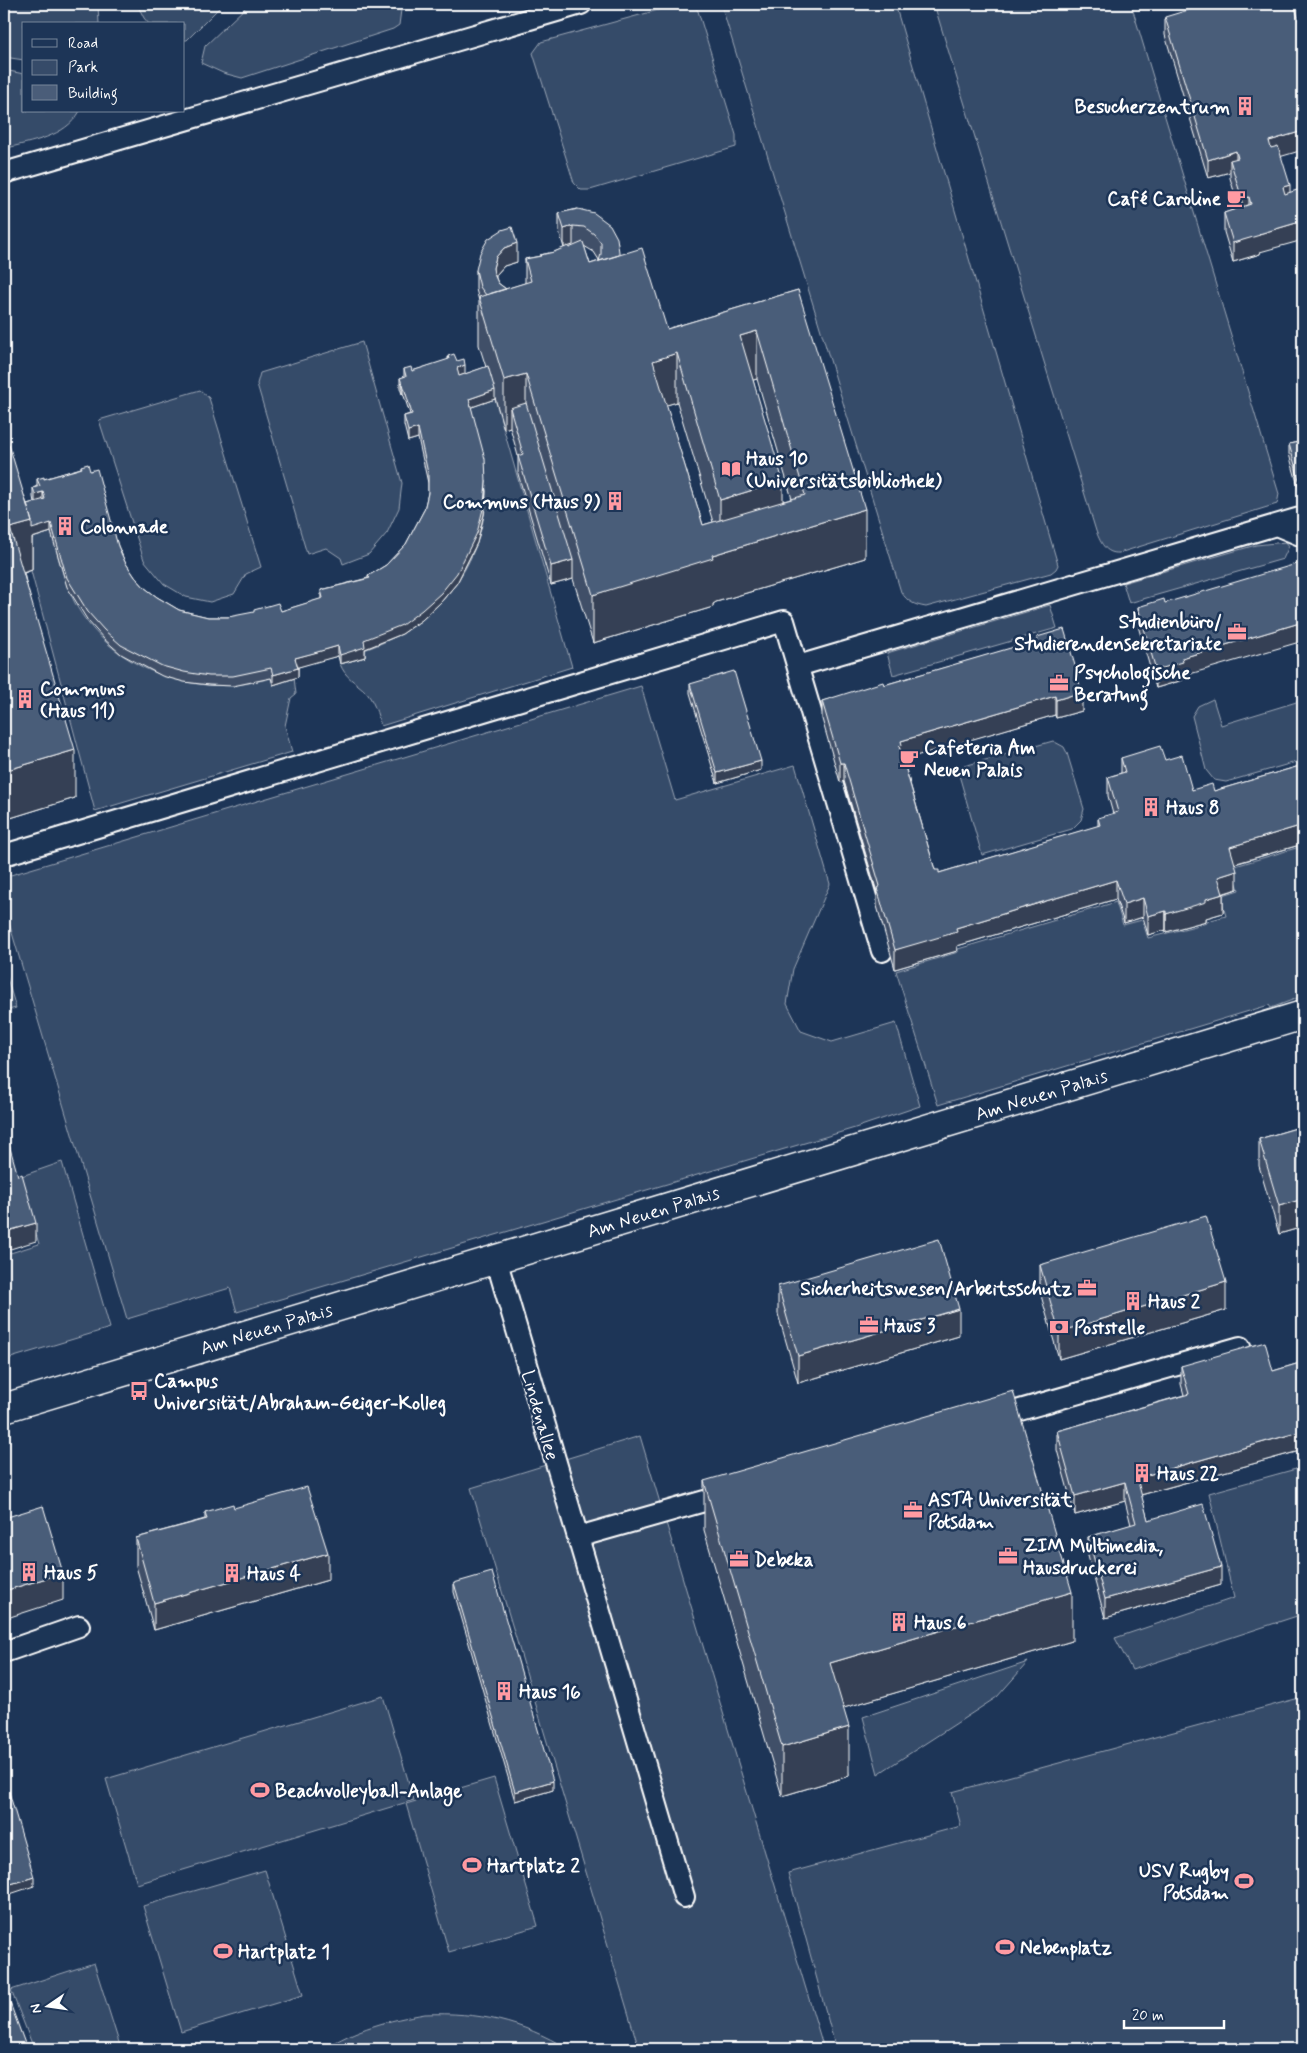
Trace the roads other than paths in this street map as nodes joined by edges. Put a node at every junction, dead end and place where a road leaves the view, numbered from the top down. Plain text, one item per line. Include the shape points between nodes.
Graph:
1 (581, 4) edge
2 (4, 173) edge
3 (1303, 517) edge
4 (1276, 525) junction
5 (1303, 534) edge
6 (798, 666) junction
7 (4, 855) edge
8 (882, 951) dead end
9 (1303, 1014) edge
10 (496, 1259) junction
11 (1240, 1347) edge
12 (4, 1408) edge
13 (972, 1424) edge
14 (744, 1490) edge
15 (578, 1537) junction
16 (79, 1626) dead end
17 (4, 1652) edge
18 (684, 1897) dead end

1 - 2 lane
3 - 4 lane
4 - 5 lane
4 - 6 lane
6 - 7 lane via 784,621
6 - 8 lane
9 - 10 street, Am Neuen Palais
10 - 12 street, Am Neuen Palais
10 - 15 lane, Lindenallee
11 - 13 lane
14 - 15 lane
15 - 18 lane, Lindenallee
16 - 17 lane

